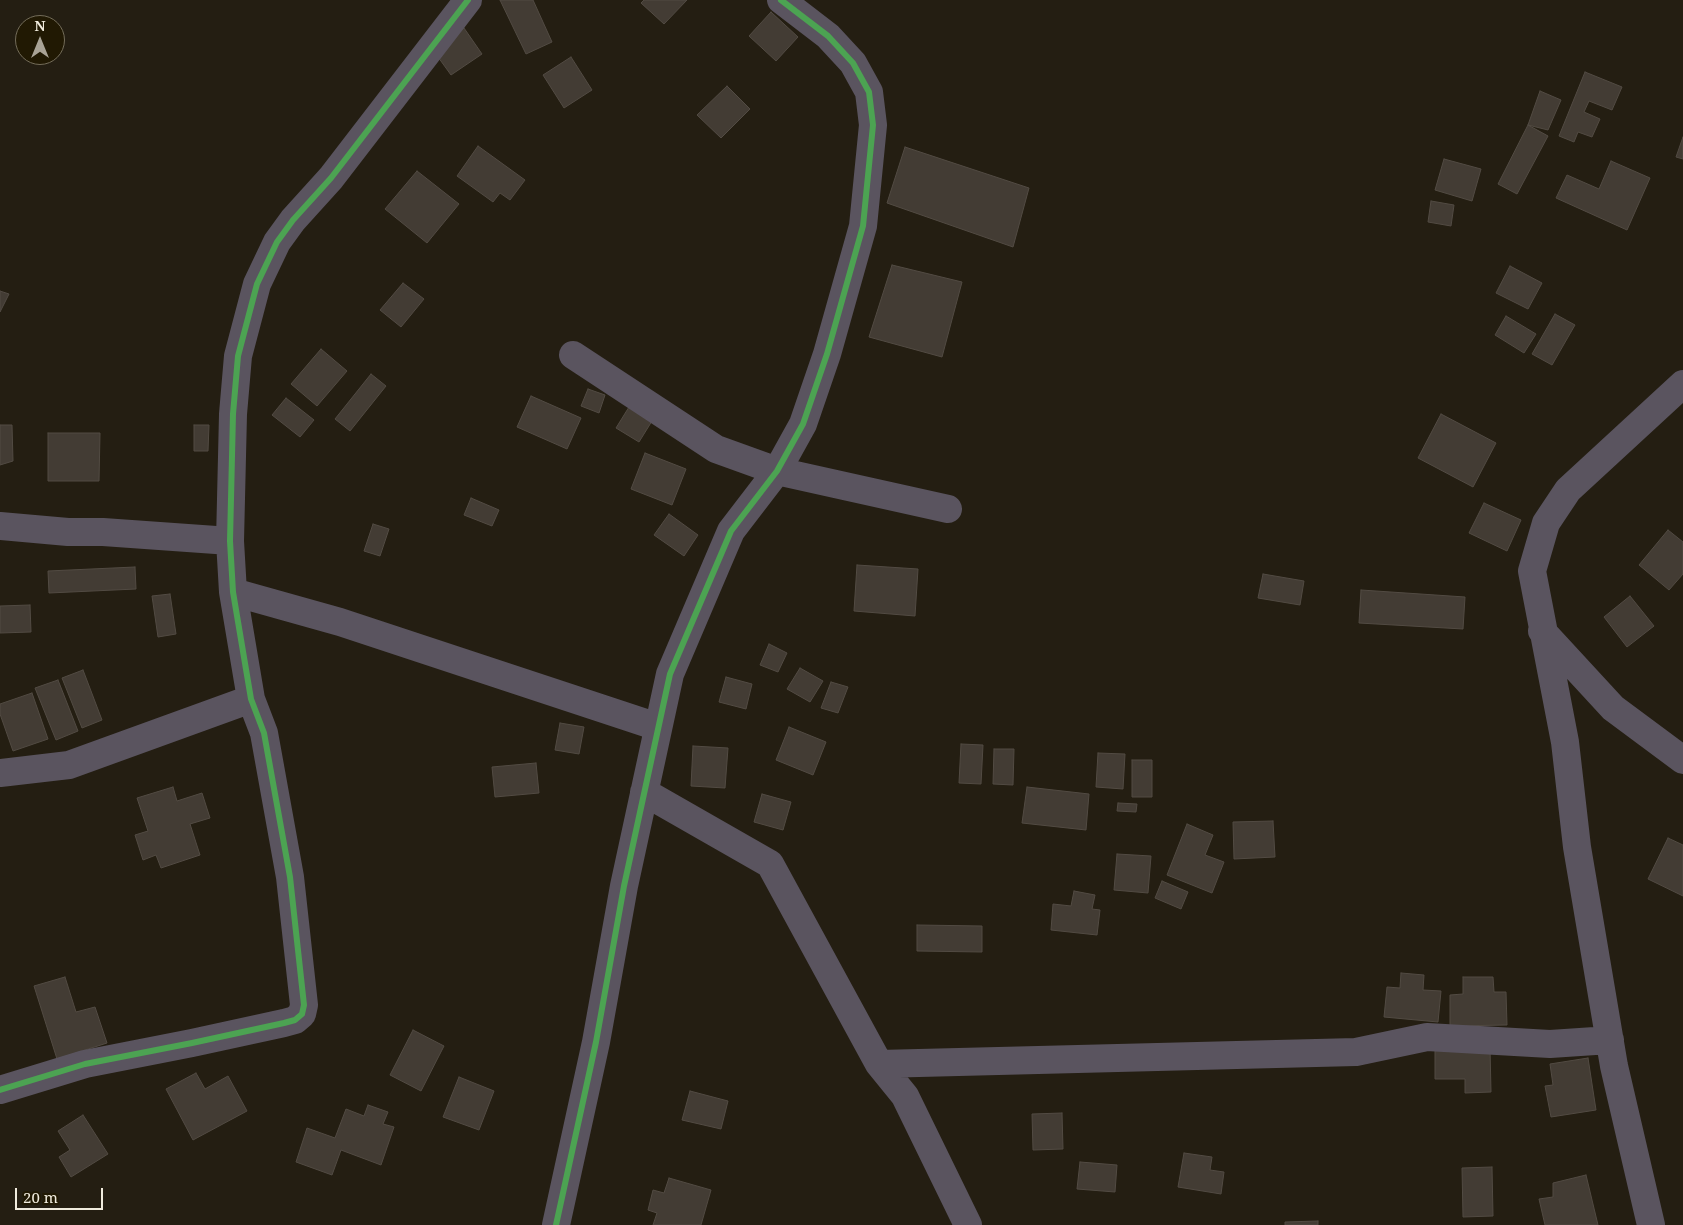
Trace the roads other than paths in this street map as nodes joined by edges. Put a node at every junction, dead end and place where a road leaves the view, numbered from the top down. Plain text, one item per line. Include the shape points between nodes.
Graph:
1 (468, 0) edge
2 (781, 0) edge
3 (573, 355) dead end
4 (1683, 384) edge
5 (777, 471) junction
6 (948, 509) dead end
7 (0, 526) edge
8 (230, 541) junction
9 (233, 592) junction
10 (1542, 631) junction
11 (251, 699) junction
12 (658, 727) junction
13 (1683, 760) edge
14 (0, 773) edge
15 (644, 792) junction
16 (1610, 1040) junction
17 (879, 1064) junction
18 (0, 1090) edge
19 (556, 1225) edge
20 (968, 1225) edge
21 (1651, 1225) edge

1 - 8 street via 331,178 293,220 277,242 257,284 238,356
2 - 5 street via 828,36 853,63 869,92 874,125 863,226 827,354 803,424
3 - 5 street via 716,449
4 - 10 street via 1568,490 1546,523 1532,571
5 - 6 street
5 - 12 street via 731,531 670,674
7 - 8 street
8 - 9 street
9 - 11 street
9 - 12 street via 340,622
10 - 13 street via 1613,708
10 - 16 street via 1565,742 1577,847
11 - 14 street via 69,765
11 - 18 street via 264,733 290,877 304,1005 302,1014 284,1023 85,1064
12 - 15 street
15 - 17 street via 770,864
15 - 19 street via 596,1042
16 - 17 street via 1550,1044 1426,1037 1356,1052
16 - 21 street
17 - 20 street via 905,1096

